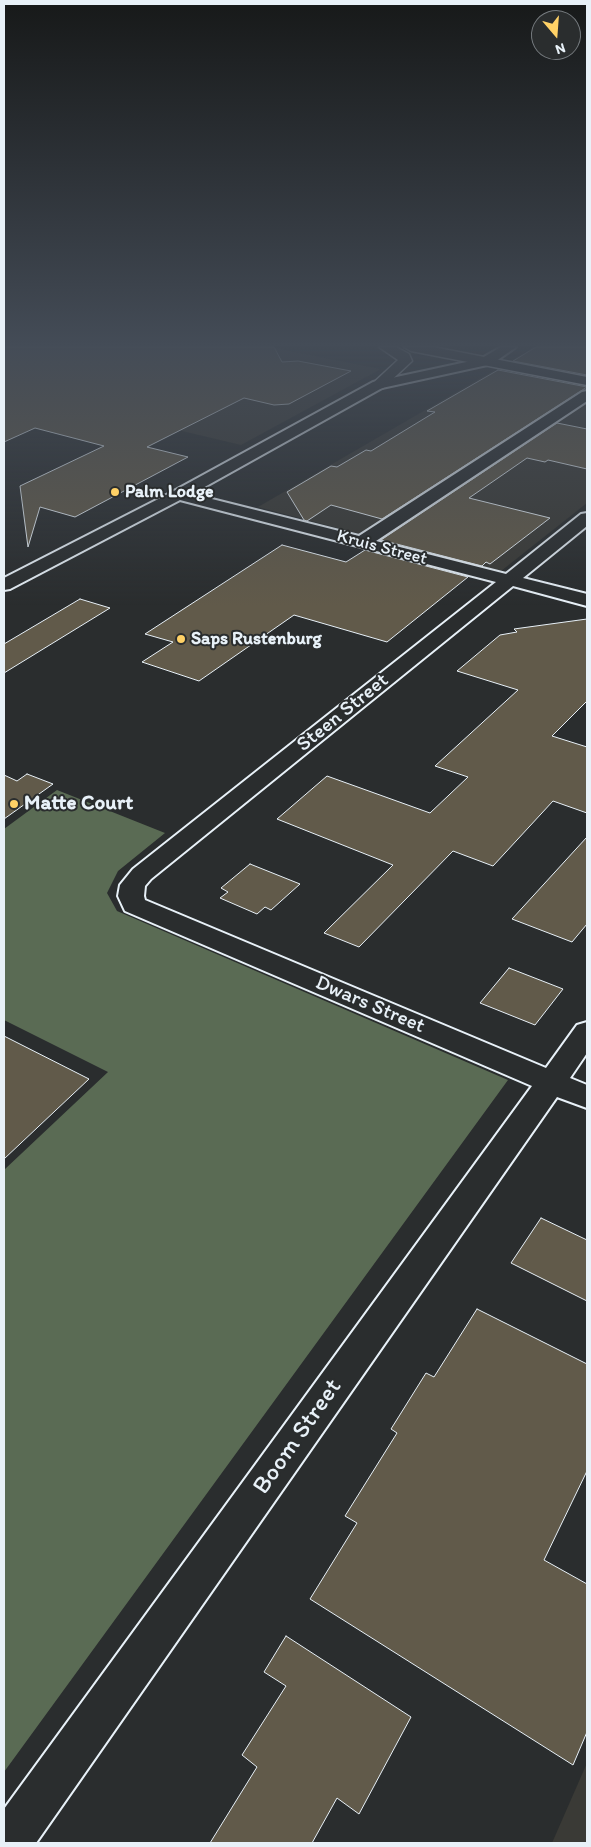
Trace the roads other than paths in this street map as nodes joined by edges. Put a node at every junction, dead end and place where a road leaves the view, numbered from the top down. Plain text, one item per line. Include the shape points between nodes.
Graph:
1 (290, 433) edge
2 (528, 433) edge
3 (178, 495) junction
4 (587, 518) edge
5 (361, 542) junction
6 (13, 565) dead end
7 (32, 570) junction
8 (510, 580) junction
9 (4, 585) edge
10 (587, 600) edge
11 (153, 913) joint
12 (587, 1032) edge
13 (551, 1081) junction
14 (587, 1096) edge
15 (8, 1843) edge

1 - 3 street
2 - 5 street
3 - 5 street, Kruis Street
3 - 7 street
4 - 8 street, Steen Street
5 - 8 street, Kruis Street
6 - 7 street
7 - 9 street
8 - 10 street, Kruis Street
8 - 11 street, Steen Street via 142,874 131,896 134,905
11 - 13 street, Dwars Street
12 - 13 street, Boom Street
13 - 14 street, Dwars Street
13 - 15 street, Boom Street

